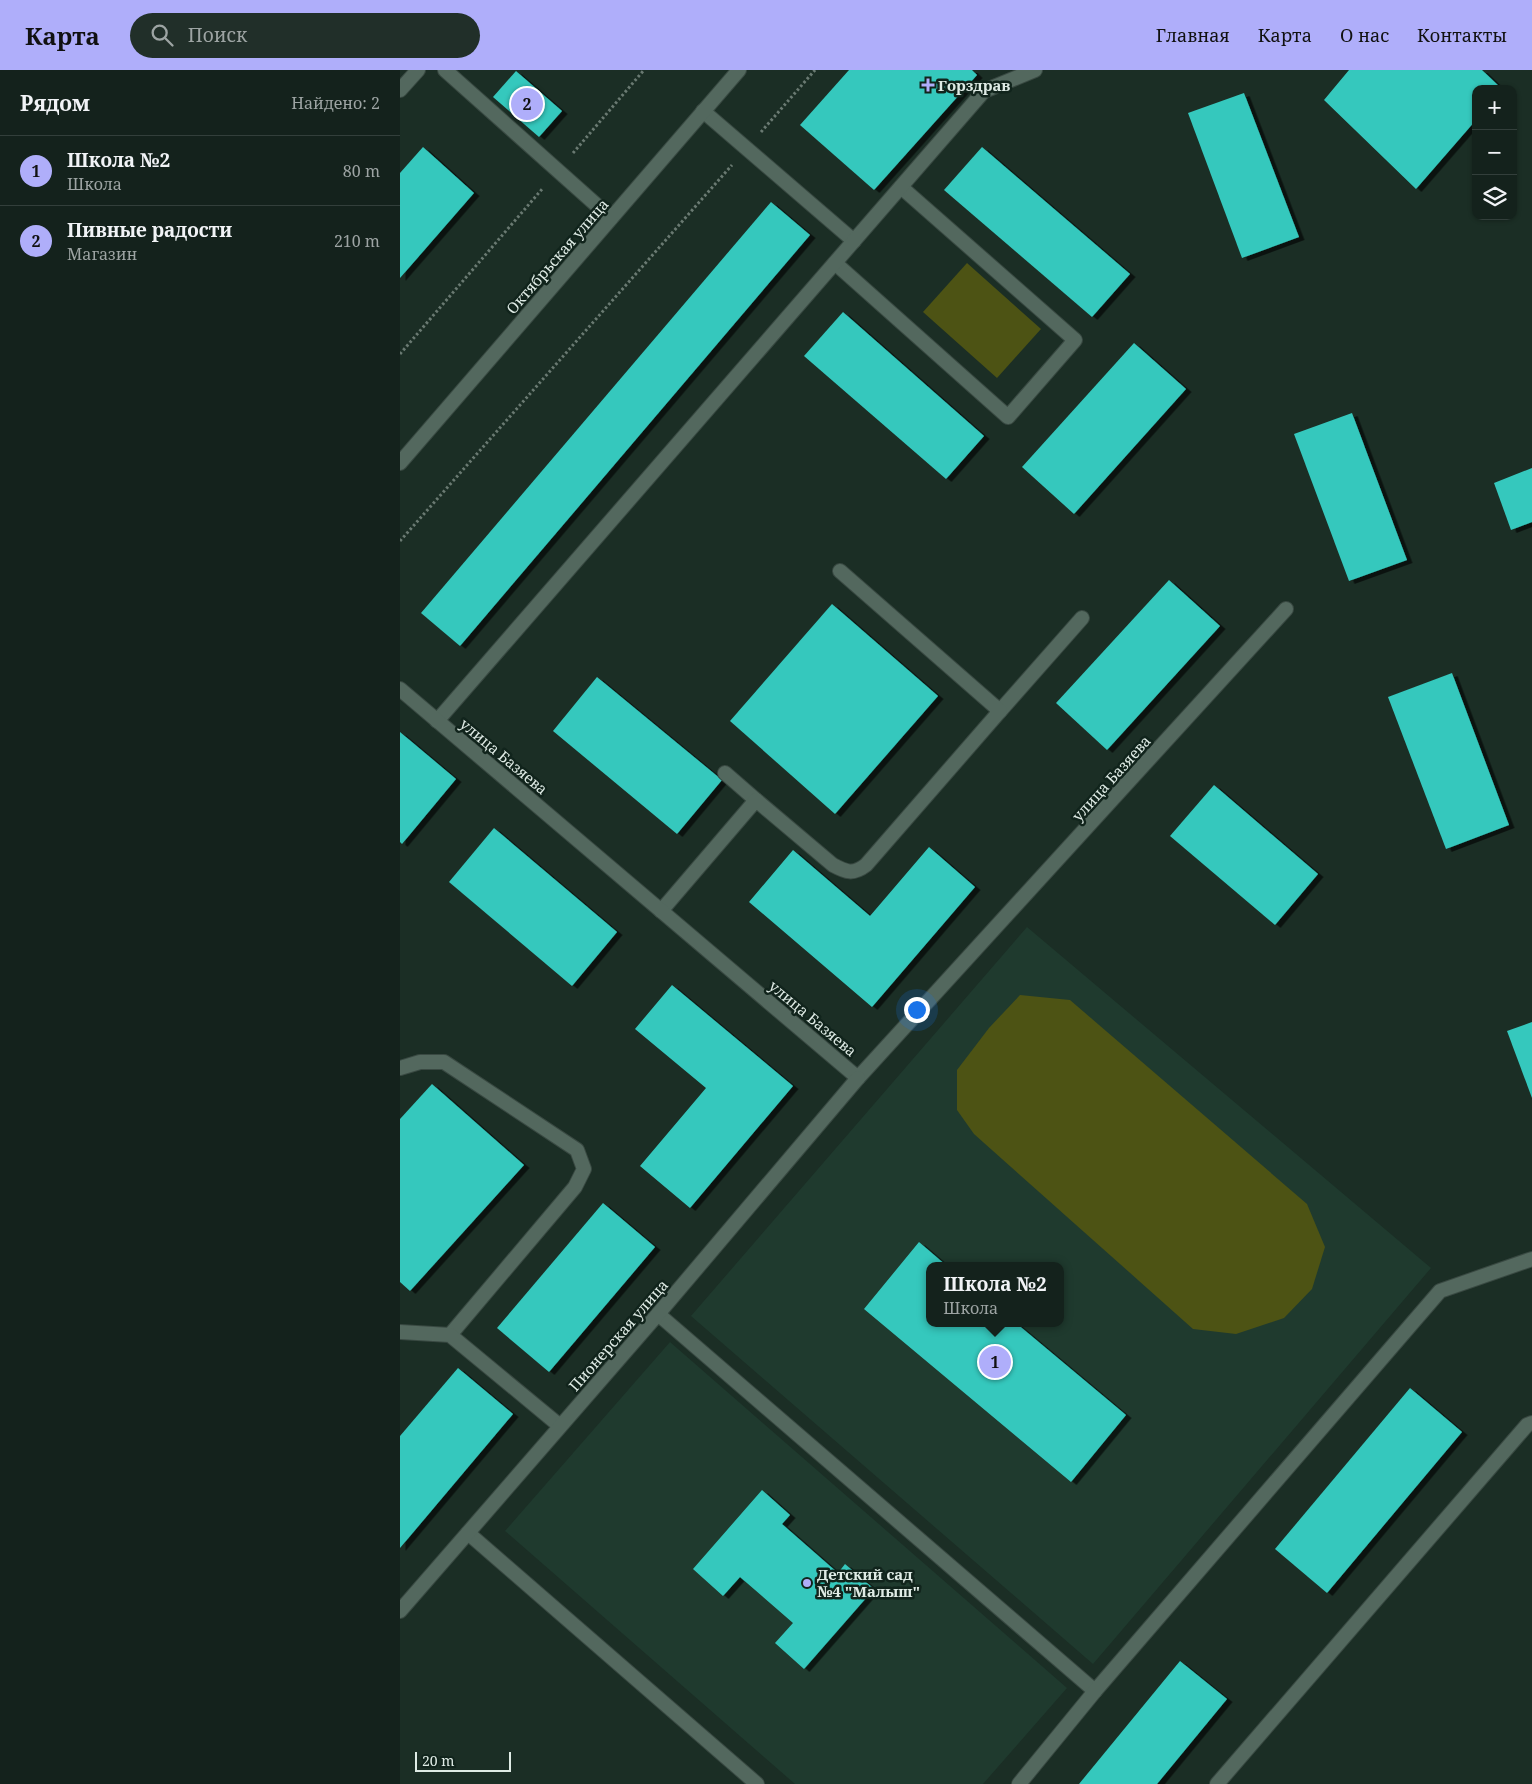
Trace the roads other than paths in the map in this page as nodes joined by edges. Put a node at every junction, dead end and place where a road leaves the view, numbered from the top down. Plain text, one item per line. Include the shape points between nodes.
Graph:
1 (418, 70) edge
2 (445, 70) edge
3 (738, 70) edge
4 (1034, 71) edge
5 (400, 90) edge
6 (703, 111) junction
7 (901, 187) junction
8 (611, 218) junction
9 (854, 241) junction
10 (835, 263) junction
11 (400, 463) edge
12 (840, 571) dead end
13 (1286, 609) dead end
14 (1082, 618) dead end
15 (400, 689) edge
16 (1000, 711) junction
17 (437, 721) junction
18 (725, 773) dead end
19 (756, 800) junction
20 (661, 910) junction
21 (400, 1068) edge
22 (858, 1078) junction
23 (1532, 1259) edge
24 (658, 1314) junction
25 (400, 1332) edge
26 (450, 1335) junction
27 (1532, 1423) edge
28 (560, 1426) junction
29 (468, 1533) junction
30 (400, 1610) edge
31 (1095, 1691) junction
32 (757, 1784) edge
33 (1019, 1784) edge
34 (1217, 1784) edge

1 - 5 street
2 - 8 street
3 - 6 street, Октябрьская улица
4 - 7 street via 984,91
6 - 8 street, Октябрьская улица
6 - 9 street
7 - 9 street
7 - 10 street via 1075,340 1008,416
8 - 11 street, Октябрьская улица
9 - 10 street
10 - 17 street
12 - 16 street
13 - 22 street, улица Базяева
14 - 16 street
15 - 17 street, улица Базяева
16 - 19 street via 858,872 845,872 833,865
17 - 20 street, улица Базяева
18 - 19 street
19 - 20 street
20 - 22 street, улица Базяева
21 - 26 street via 420,1062 444,1062 577,1150 584,1170 575,1187
22 - 24 street, Пионерская улица
23 - 31 street via 1440,1291
24 - 28 street, Пионерская улица
24 - 31 street
25 - 26 street
26 - 28 street
27 - 34 street
28 - 29 street, Пионерская улица
29 - 30 street, Пионерская улица
29 - 32 street
31 - 33 street

